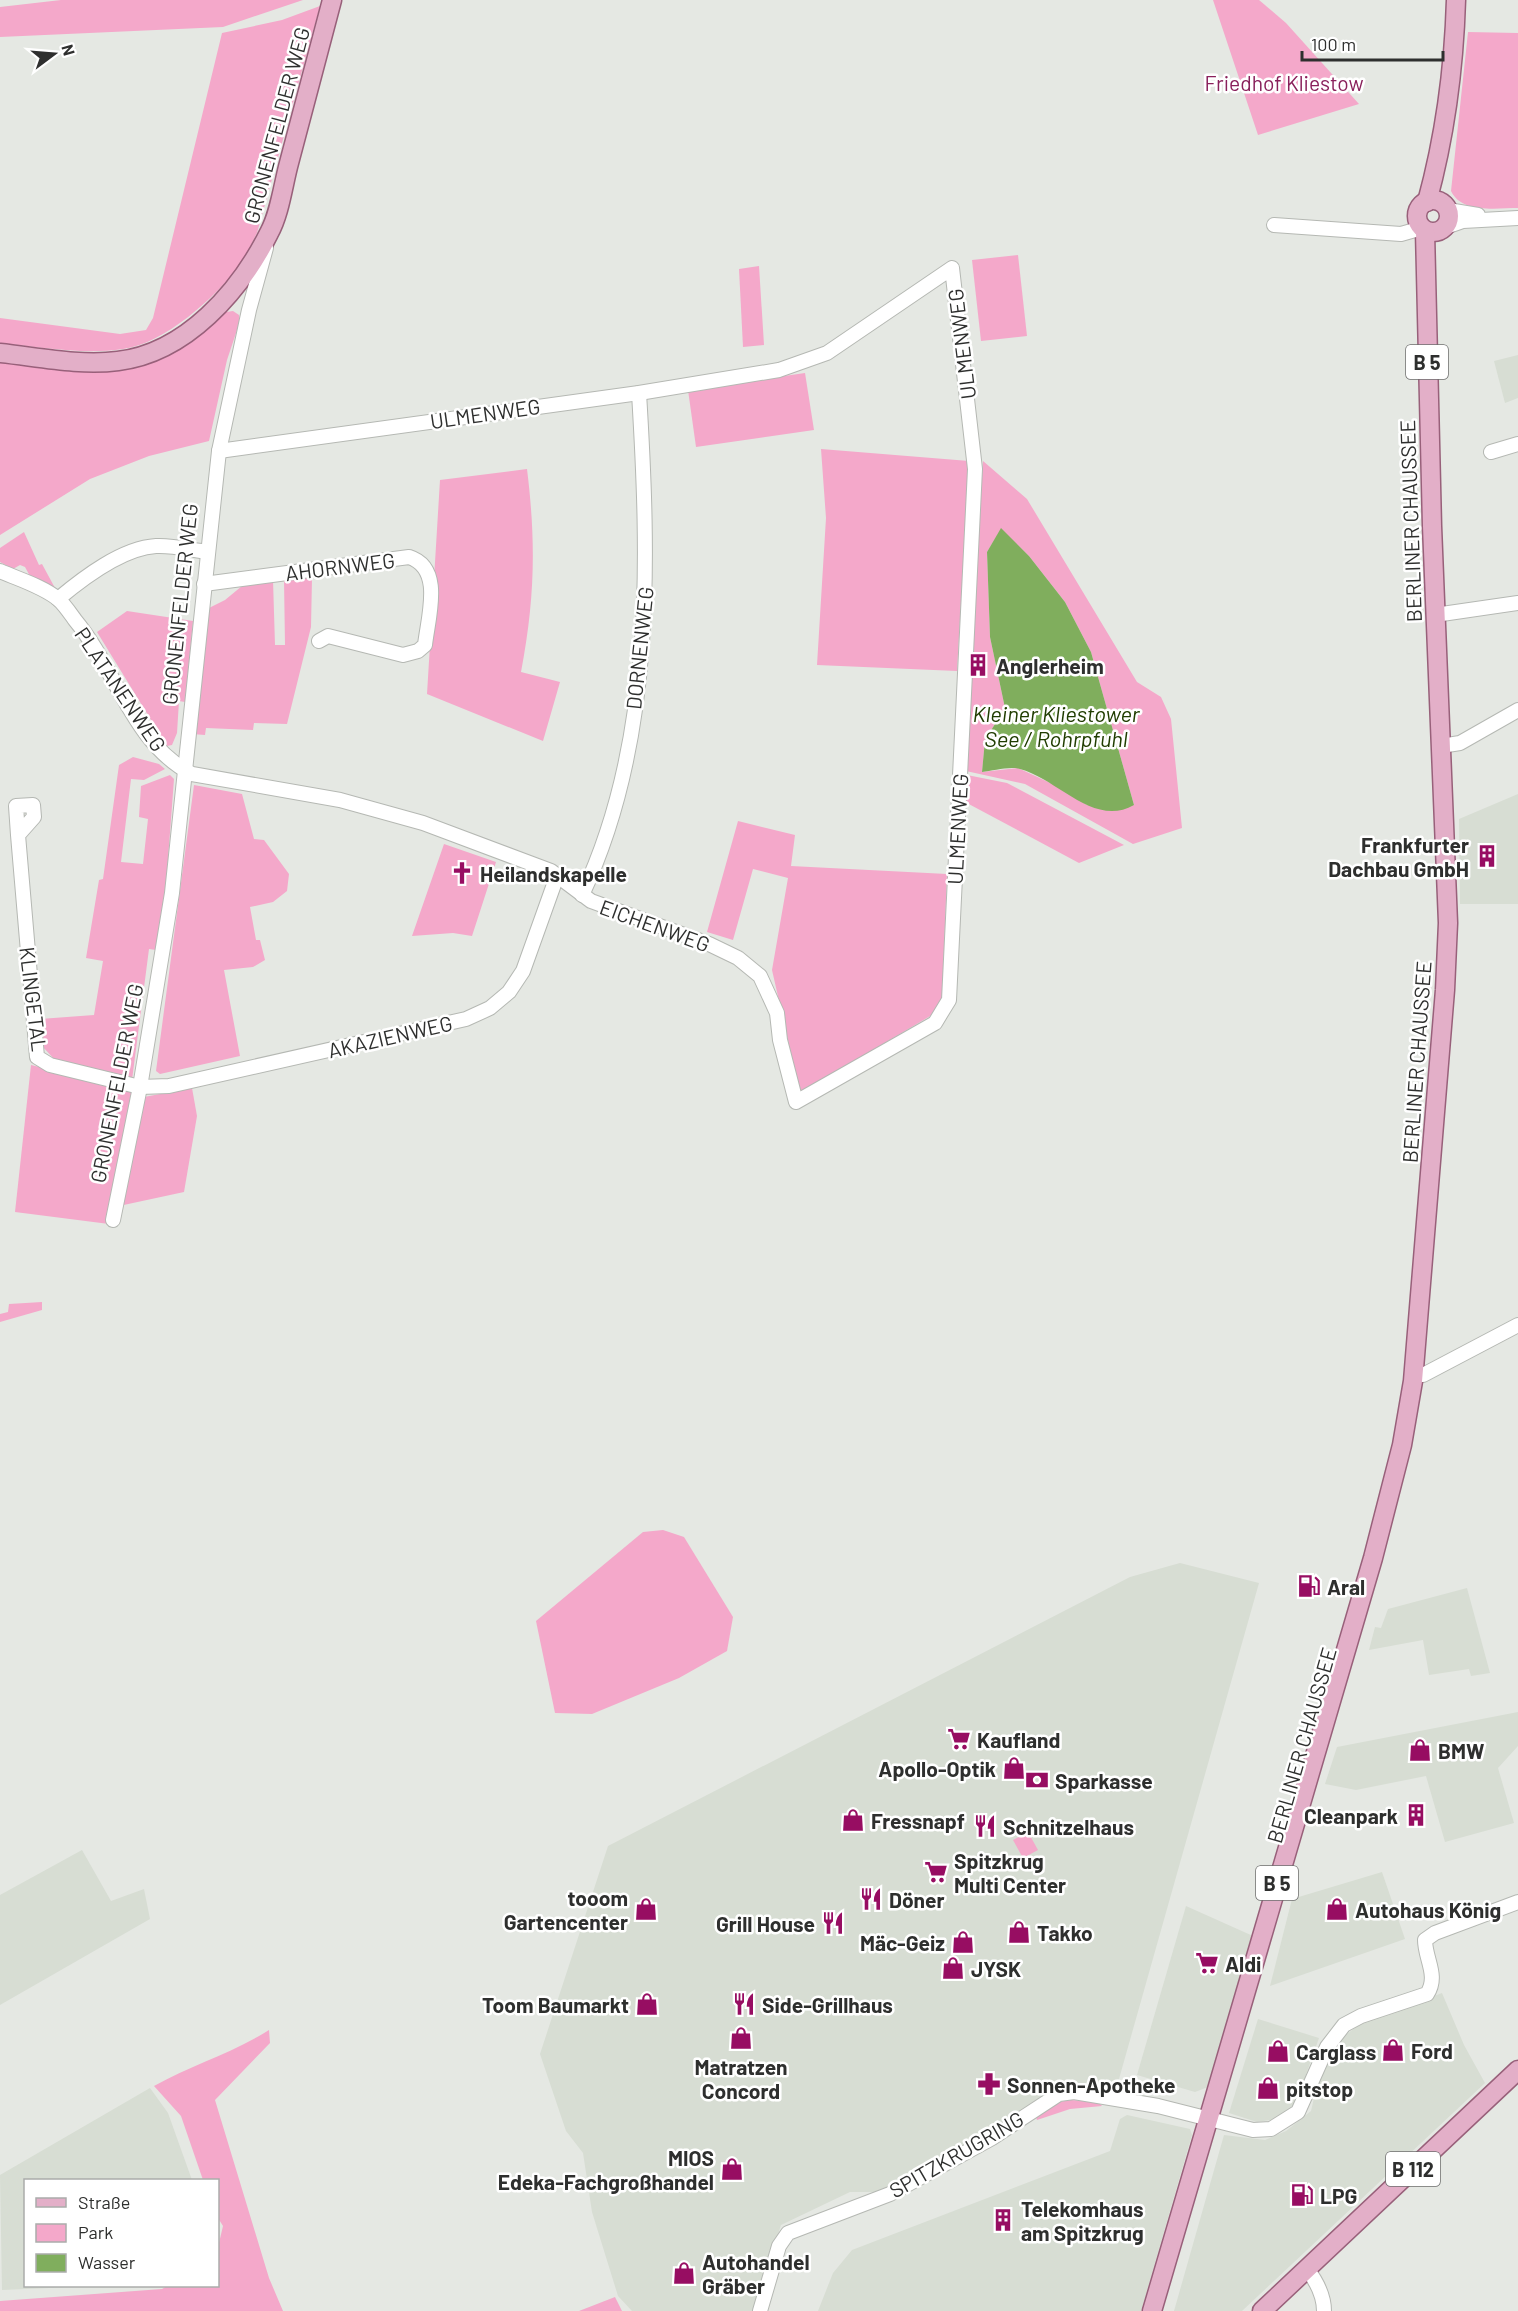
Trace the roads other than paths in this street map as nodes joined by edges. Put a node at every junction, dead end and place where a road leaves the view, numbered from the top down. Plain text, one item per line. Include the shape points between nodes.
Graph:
1 (332, 0) edge
2 (1456, 0) edge
3 (1518, 218) edge
4 (1435, 219) junction
5 (1274, 225) dead end
6 (270, 231) junction
7 (0, 353) edge
8 (639, 393) junction
9 (1518, 444) edge
10 (219, 451) junction
11 (1491, 453) dead end
12 (208, 552) junction
13 (0, 571) edge
14 (204, 585) junction
15 (58, 599) junction
16 (1518, 603) edge
17 (1435, 615) junction
18 (319, 641) dead end
19 (1518, 710) edge
20 (1441, 746) junction
21 (183, 769) junction
22 (18, 835) dead end
23 (557, 876) junction
24 (582, 895) junction
25 (140, 1087) junction
26 (796, 1102) joint
27 (113, 1220) dead end
28 (1518, 1325) edge
29 (1416, 1377) junction
30 (1518, 1902) edge
31 (1518, 2070) edge
32 (1212, 2119) junction
33 (1307, 2269) junction
34 (760, 2311) edge
35 (1152, 2311) edge
36 (1160, 2311) edge
37 (1262, 2311) edge
38 (1324, 2311) edge

1 - 6 main road, GRONENFELDER WEG
2 - 4 main road, BERLINER CHAUSSEE / B 5 via 1455,52 1442,135
3 - 4 street via 1453,223
4 - 5 street via 1401,234
4 - 17 main road, BERLINER CHAUSSEE / B 5 via 1426,347
6 - 7 main road via 226,297 190,331 166,345 120,361 102,362
6 - 10 street, GRONENFELDER WEG
8 - 10 street, ULMENWEG
8 - 24 street, DORNENWEG via 647,545 639,674 613,812
8 - 26 street, ULMENWEG via 803,363 827,353 952,268 975,470 949,999 935,1023
9 - 11 street
10 - 12 street, GRONENFELDER WEG
12 - 14 street, GRONENFELDER WEG
12 - 15 street via 158,546 141,549
13 - 15 street, PLATANENWEG
14 - 18 street, AHORNWEG via 409,557 425,566 431,578 425,645 418,651 403,655 328,636
14 - 21 street, GRONENFELDER WEG
15 - 21 street, PLATANENWEG via 93,641 154,744
16 - 17 street
17 - 20 main road, BERLINER CHAUSSEE / B 5
19 - 20 street via 1461,743
20 - 29 main road, BERLINER CHAUSSEE / B 5 via 1447,960
21 - 23 street, EICHENWEG via 192,774 340,800 423,823
21 - 25 street, GRONENFELDER WEG via 172,893
22 - 25 street, KLINGETAL via 37,1058 50,1065
23 - 24 street, EICHENWEG
23 - 25 street, AKAZIENWEG via 523,971 509,992 490,1008 466,1019 382,1039 169,1086
24 - 26 street, EICHENWEG via 709,944 738,958 760,976 777,1013
25 - 27 street, GRONENFELDER WEG
28 - 29 street
29 - 32 main road, BERLINER CHAUSSEE / B 5 via 1373,1558
30 - 32 street, SPITZKRUGRING via 1425,1940 1433,1976 1427,1994 1344,2025 1326,2047 1307,2095 1290,2120 1271,2130 1253,2130
31 - 33 main road, B 112
32 - 34 street, SPITZKRUGRING via 1074,2092 1059,2094 992,2138 890,2194 788,2233 779,2246
32 - 35 main road, BERLINER CHAUSSEE / B 5
32 - 36 main road, BERLINER CHAUSSEE / B 5
33 - 37 main road, B 112
33 - 38 street via 1316,2280

